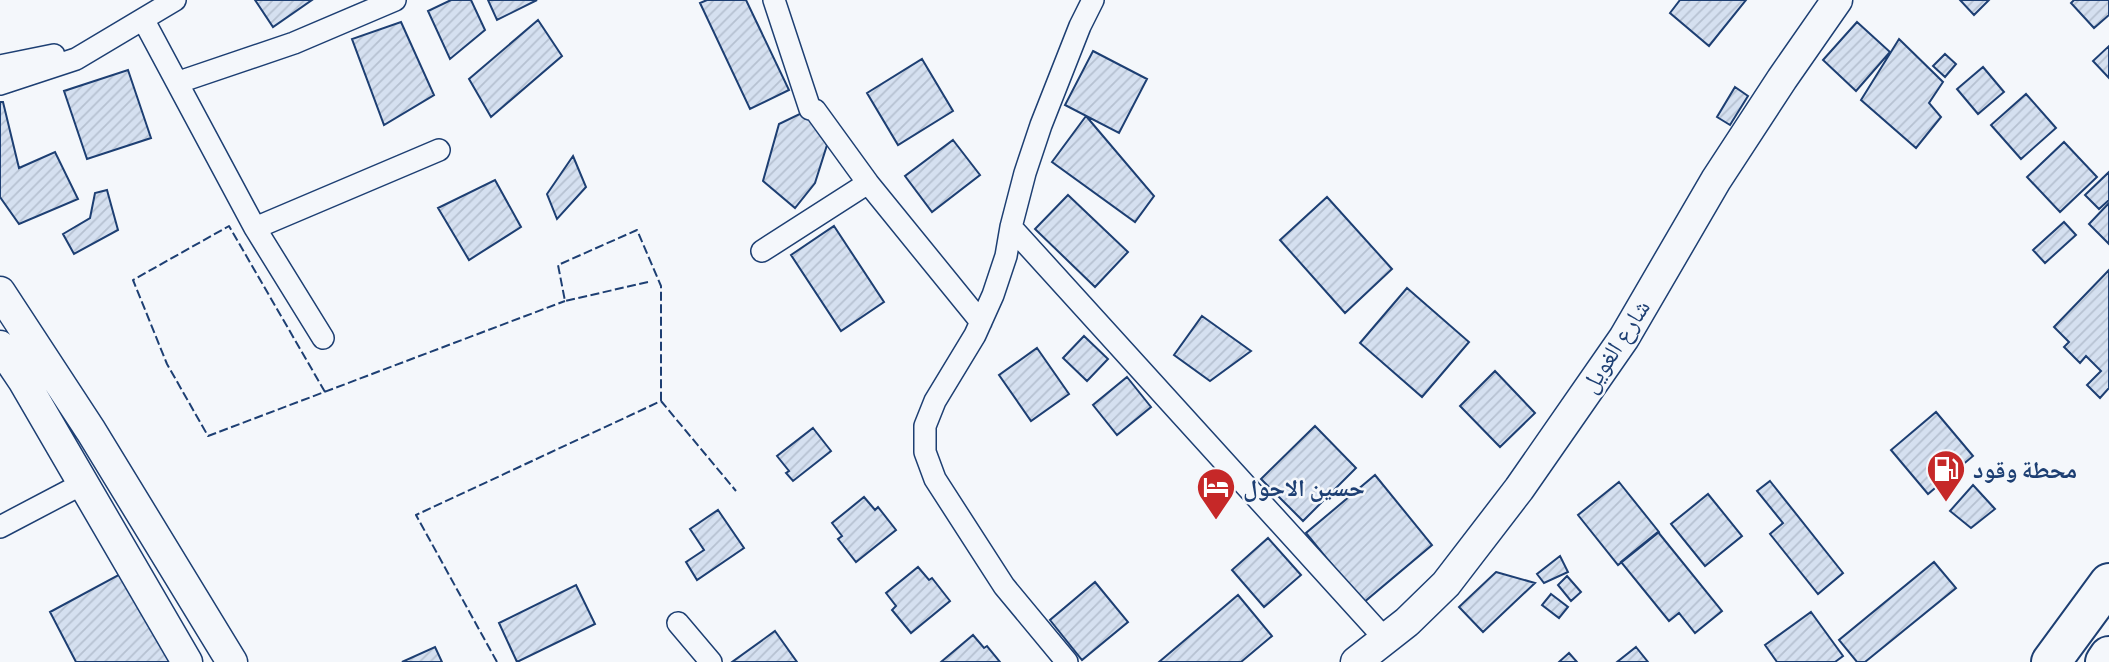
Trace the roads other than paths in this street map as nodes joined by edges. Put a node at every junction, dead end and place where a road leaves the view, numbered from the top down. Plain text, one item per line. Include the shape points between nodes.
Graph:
1 (175, 0) edge
2 (395, 0) edge
3 (774, 0) edge
4 (1093, 0) edge
5 (1836, 0) edge
6 (143, 19) junction
7 (100, 44) junction
8 (0, 66) edge
9 (178, 82) junction
10 (0, 84) edge
11 (439, 150) dead end
12 (868, 183) junction
13 (1011, 227) junction
14 (256, 228) junction
15 (762, 251) dead end
16 (0, 292) edge
17 (981, 322) junction
18 (323, 338) dead end
19 (0, 346) edge
20 (82, 484) junction
21 (0, 527) edge
22 (2109, 583) edge
23 (678, 623) dead end
24 (1386, 640) junction
25 (2109, 656) edge
26 (187, 662) edge
27 (232, 662) edge
28 (711, 662) edge
29 (1067, 662) edge
30 (1356, 662) edge
31 (2051, 662) edge
32 (2105, 662) edge

1 - 6 street
2 - 9 street via 294,43
3 - 12 street via 810,109
4 - 13 street via 1041,125
5 - 24 street, شارع الغويل via 1716,180 1624,338 1519,489 1446,584
6 - 7 street
6 - 9 street
7 - 8 street
7 - 10 street via 76,60
9 - 14 street
11 - 14 street
12 - 15 street
12 - 17 street
13 - 17 street via 1006,256
13 - 24 street
14 - 18 street
16 - 27 street
17 - 29 street via 935,401 925,426 925,452 934,478 1004,586
19 - 20 street
20 - 21 street
20 - 26 street
22 - 31 highway
23 - 28 street
24 - 30 street, شارع الغويل
25 - 32 highway

